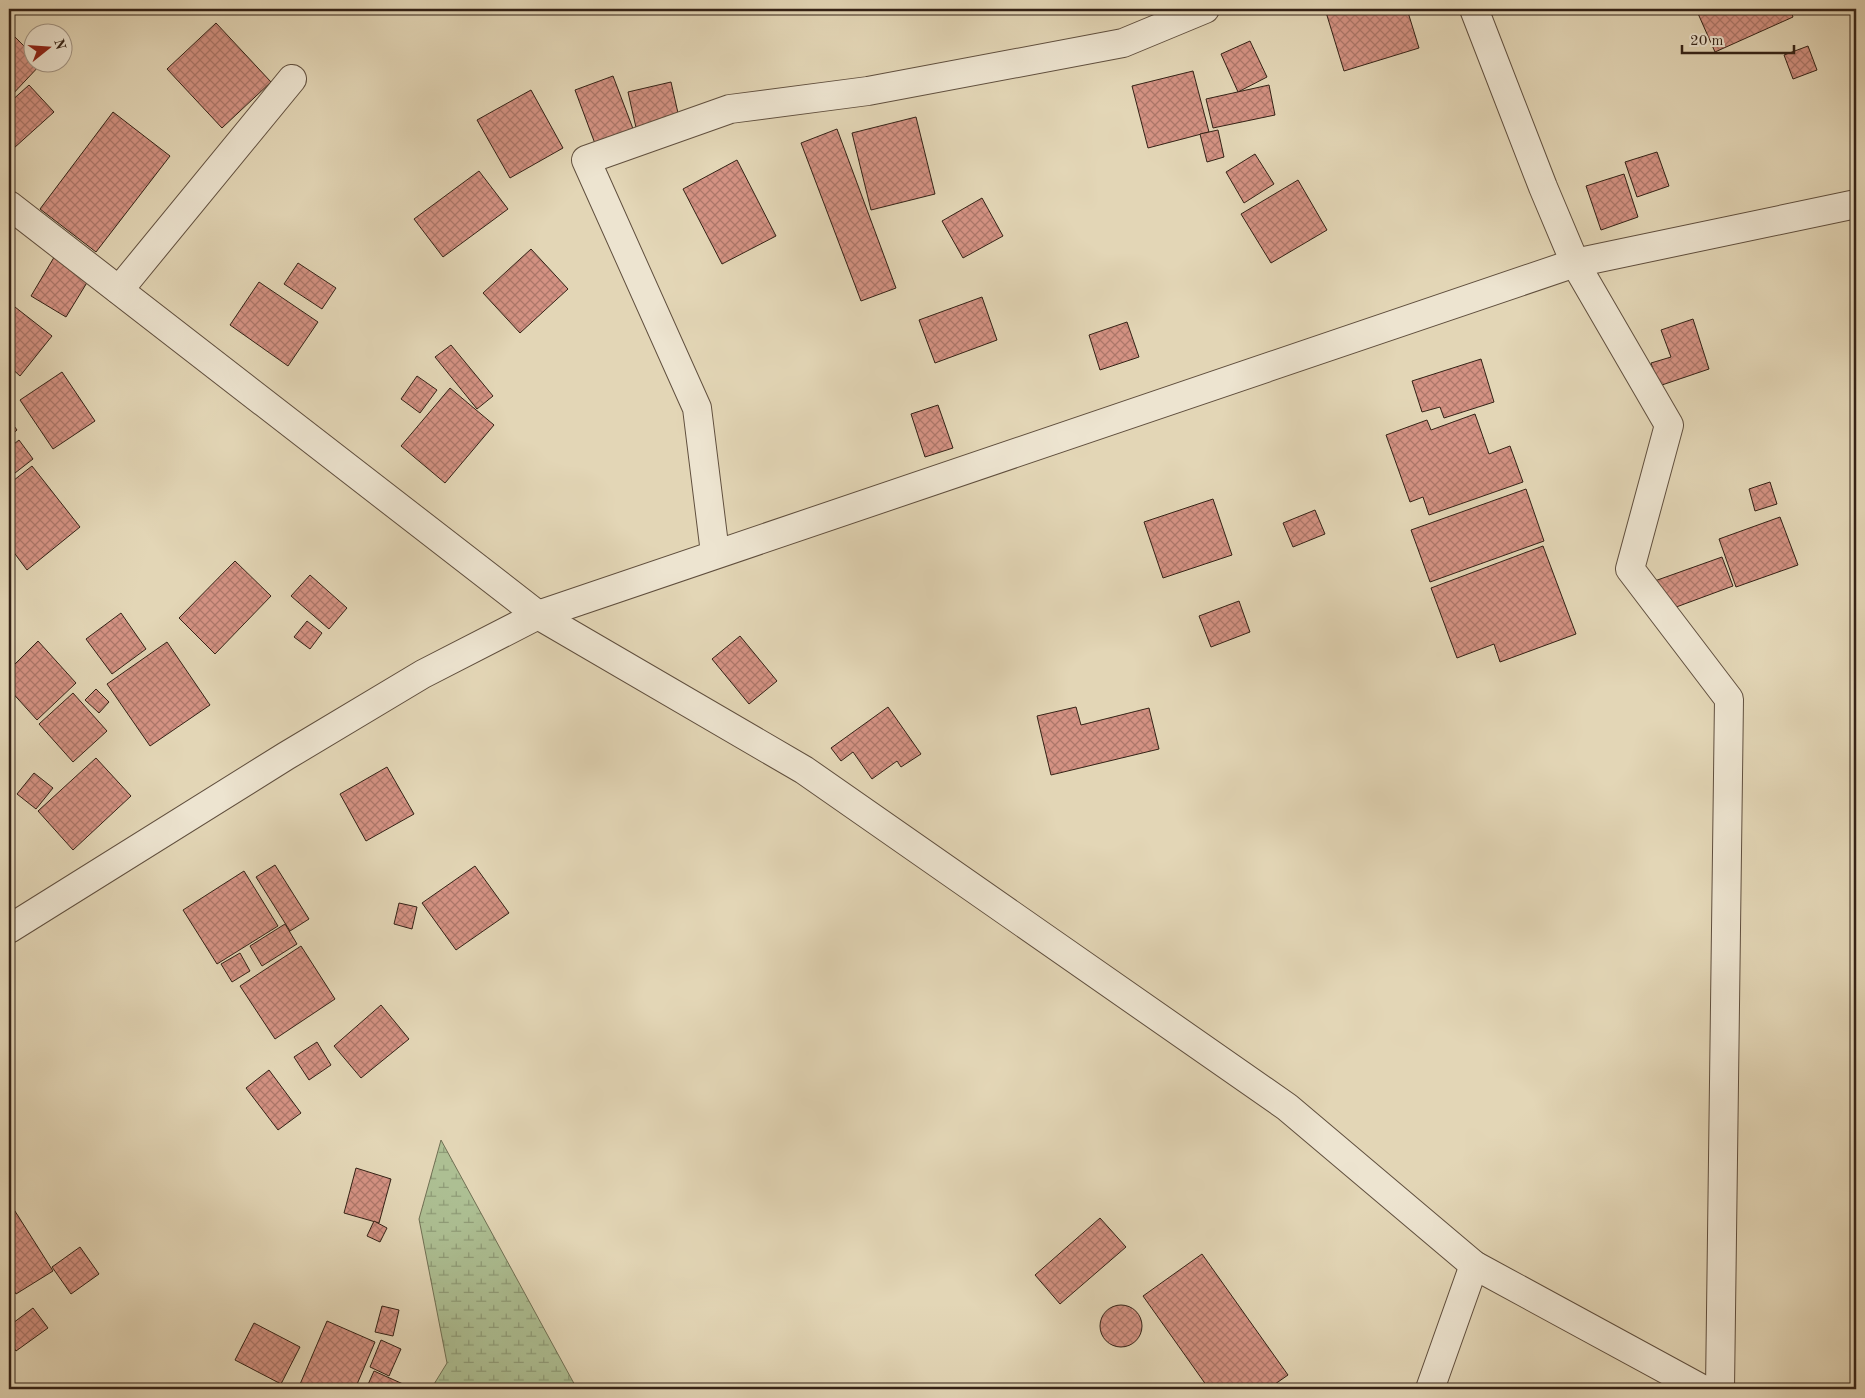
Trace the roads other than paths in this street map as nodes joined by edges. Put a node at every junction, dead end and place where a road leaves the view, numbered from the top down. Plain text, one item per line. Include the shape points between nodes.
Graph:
1 (1205, 9) edge
2 (1474, 9) edge
3 (292, 80) dead end
4 (1856, 204) edge
5 (9, 205) edge
6 (1575, 263) junction
7 (119, 290) junction
8 (715, 553) junction
9 (538, 615) junction
10 (9, 929) edge
11 (1474, 1265) junction
12 (1430, 1389) edge
13 (1702, 1389) edge
14 (1720, 1389) edge

1 - 8 street via 1123,43 868,91 730,109 586,160 697,408
2 - 6 street
3 - 7 street
4 - 6 street
5 - 7 street
6 - 8 street
6 - 14 street via 1669,425 1630,569 1729,699
7 - 9 street
8 - 9 street
9 - 10 street via 423,674
9 - 11 street via 812,776 1287,1106
11 - 12 street
11 - 13 street

